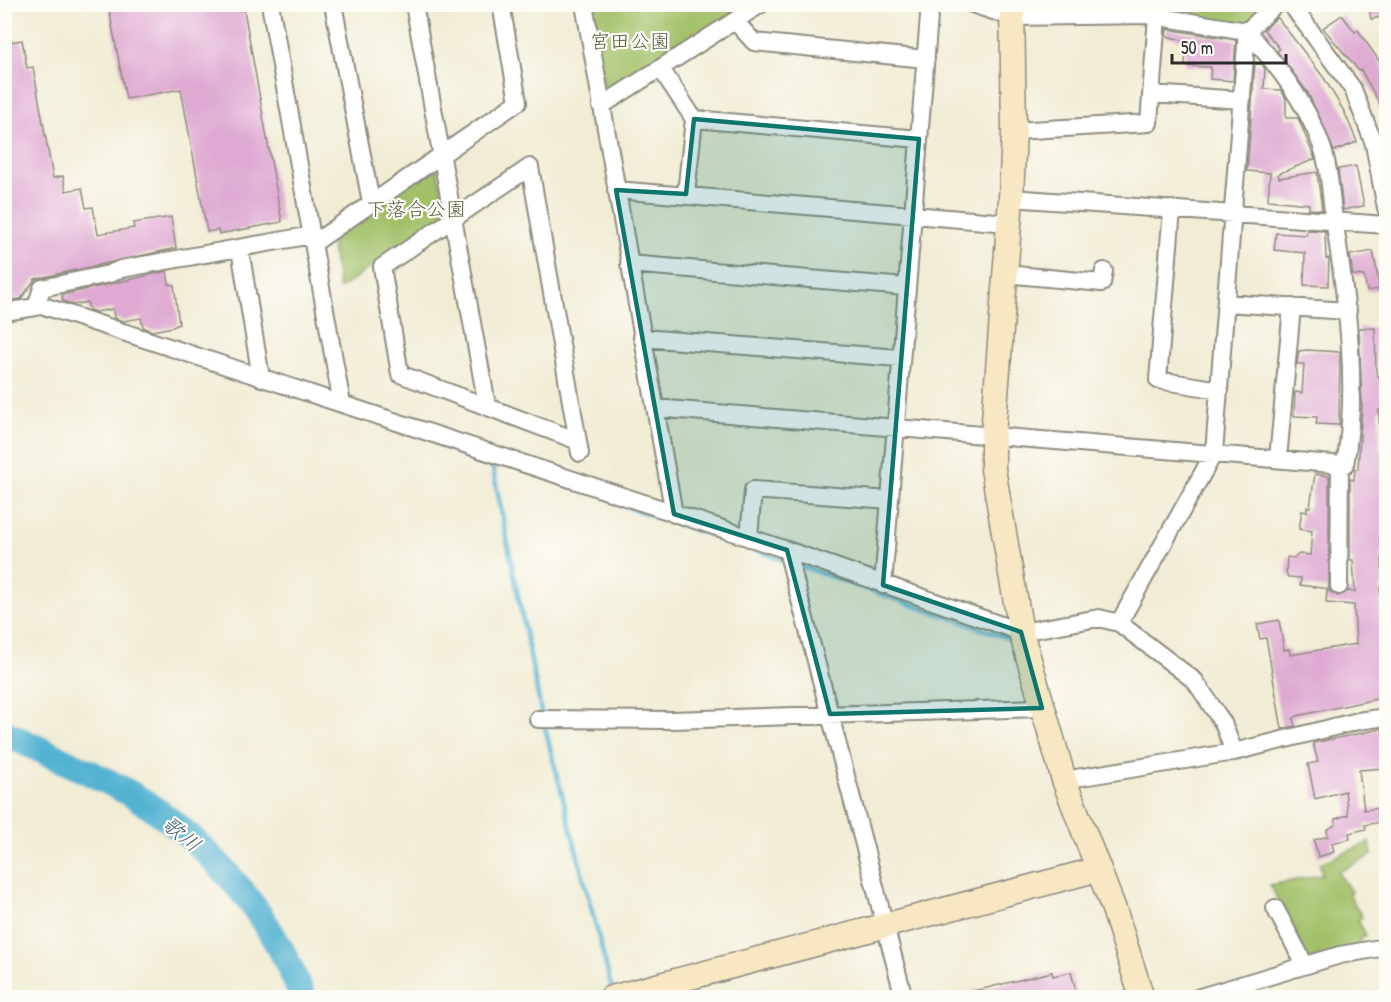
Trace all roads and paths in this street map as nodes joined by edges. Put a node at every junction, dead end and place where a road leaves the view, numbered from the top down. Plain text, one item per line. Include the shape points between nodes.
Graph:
1 (270, 4) edge
2 (333, 4) edge
3 (414, 4) edge
4 (501, 4) edge
5 (584, 4) edge
6 (761, 4) edge
7 (930, 4) edge
8 (972, 4) edge
9 (1276, 4) edge
10 (1291, 4) edge
11 (1012, 11) edge
12 (1157, 16) junction
13 (735, 21) junction
14 (1247, 31) junction
15 (926, 59) junction
16 (661, 69) junction
17 (1151, 94) junction
18 (1242, 100) junction
19 (601, 106) junction
20 (694, 119) junction
21 (1014, 131) junction
22 (919, 139) junction
23 (1380, 142) edge
24 (441, 153) junction
25 (616, 190) junction
26 (686, 194) junction
27 (1011, 198) junction
28 (371, 202) junction
29 (1386, 208) edge
30 (1172, 209) junction
31 (912, 214) junction
32 (1233, 214) junction
33 (453, 217) junction
34 (1334, 221) junction
35 (1008, 223) junction
36 (1386, 225) edge
37 (313, 239) junction
38 (240, 249) junction
39 (629, 264) junction
40 (1005, 274) junction
41 (1103, 283) dead end
42 (906, 287) junction
43 (1226, 303) junction
44 (36, 307) junction
45 (1292, 307) junction
46 (1348, 311) junction
47 (4, 312) edge
48 (642, 338) junction
49 (899, 358) junction
50 (261, 378) junction
51 (1220, 390) junction
52 (342, 404) junction
53 (487, 405) junction
54 (655, 408) junction
55 (895, 428) junction
56 (993, 435) junction
57 (1214, 453) junction
58 (1278, 459) junction
59 (1340, 464) junction
60 (890, 500) junction
61 (674, 514) junction
62 (749, 538) junction
63 (787, 550) junction
64 (883, 585) junction
65 (1339, 586) dead end
66 (1119, 623) junction
67 (1022, 632) junction
68 (1042, 708) junction
69 (830, 714) junction
70 (1386, 717) edge
71 (538, 720) dead end
72 (1234, 752) junction
73 (1064, 780) junction
74 (1099, 869) junction
75 (1275, 908) dead end
76 (886, 924) junction
77 (1386, 947) edge
78 (1305, 965) junction
79 (611, 998) edge
80 (904, 998) edge
81 (1142, 998) edge
82 (1197, 998) edge

1 - 37 street
2 - 28 street
3 - 24 street
4 - 24 street via 518,102
5 - 19 street
6 - 13 street
7 - 15 street
8 - 11 street
9 - 14 street
10 - 23 street via 1353,89
11 - 12 street
11 - 21 street
12 - 14 street
12 - 17 street
13 - 15 street via 754,42
13 - 16 street
14 - 18 street
14 - 34 street via 1282,74 1310,118 1322,146
15 - 22 street
16 - 19 street
16 - 20 street
17 - 18 street
17 - 21 street via 1149,123
18 - 32 street
19 - 25 street
20 - 22 street
20 - 26 street
21 - 27 street
22 - 31 street
23 - 29 street
24 - 28 street
24 - 33 street
25 - 26 street
25 - 39 street
26 - 31 street
27 - 30 street
27 - 35 street
28 - 37 street
30 - 32 street
30 - 51 street via 1158,380
31 - 35 street
31 - 42 street
32 - 34 street
32 - 43 street
33 - 53 street
33 - 53 street via 382,267 400,374
33 - 53 street via 530,167 579,447
34 - 36 street
34 - 46 street
35 - 40 street
37 - 38 street
37 - 52 street
38 - 44 street via 121,269 42,288
38 - 50 street
39 - 42 street
39 - 48 street
40 - 41 street
40 - 56 street
42 - 49 street
43 - 45 street
43 - 51 street
44 - 47 street
44 - 50 street via 41,305
45 - 46 street
45 - 58 street
46 - 59 street via 1351,429 1345,465
48 - 49 street
48 - 54 street
49 - 55 street
50 - 52 street
51 - 57 street
52 - 61 street
54 - 55 street
54 - 61 street
55 - 56 street
55 - 60 street
56 - 57 street
56 - 67 street via 993,470
57 - 58 street
57 - 66 street
58 - 59 street
59 - 65 street
60 - 62 street via 753,490
60 - 64 street
61 - 62 street
62 - 63 street
63 - 64 street
63 - 69 street
64 - 67 street
66 - 67 street via 1099,618
66 - 72 street via 1195,681 1223,723
67 - 68 street
68 - 69 street
68 - 73 street
69 - 71 street
69 - 76 street
70 - 72 street
72 - 73 street
73 - 74 street
74 - 76 street
74 - 81 street
75 - 78 street
76 - 79 street
76 - 80 street
77 - 78 street
78 - 82 street

